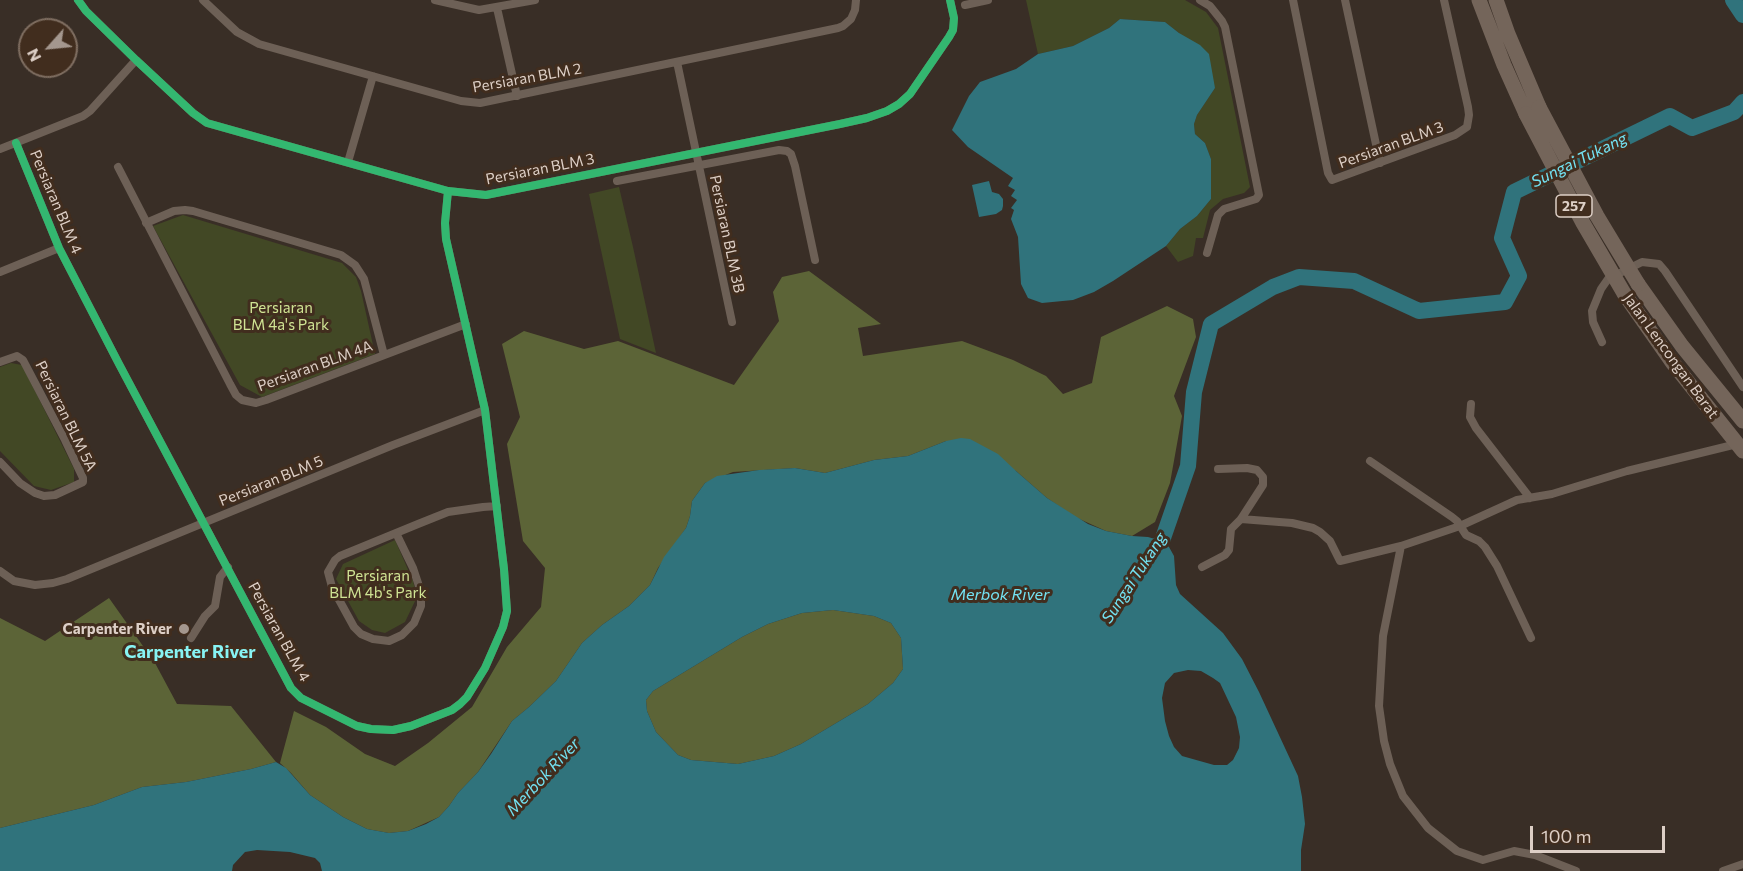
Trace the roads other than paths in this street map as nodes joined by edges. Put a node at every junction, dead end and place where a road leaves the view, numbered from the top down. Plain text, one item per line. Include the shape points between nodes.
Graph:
1 (78, 0) edge
2 (203, 0) edge
3 (435, 0) edge
4 (535, 0) edge
5 (856, 0) edge
6 (950, 0) edge
7 (988, 0) edge
8 (1200, 0) edge
9 (1293, 0) edge
10 (1345, 0) edge
11 (1444, 0) edge
12 (1479, 0) edge
13 (1496, 0) edge
14 (965, 5) dead end
15 (497, 8) junction
16 (136, 60) junction
17 (677, 62) junction
18 (374, 76) junction
19 (517, 96) junction
20 (1533, 111) junction
21 (16, 143) junction
22 (0, 149) edge
23 (696, 152) junction
24 (348, 162) junction
25 (1380, 163) junction
26 (700, 166) junction
27 (118, 167) dead end
28 (617, 181) dead end
29 (448, 191) junction
30 (146, 223) junction
31 (59, 248) junction
32 (1207, 253) dead end
33 (815, 260) dead end
34 (0, 272) edge
35 (732, 322) dead end
36 (466, 324) junction
37 (1602, 342) dead end
38 (384, 355) junction
39 (0, 362) edge
40 (1743, 387) edge
41 (1471, 404) dead end
42 (485, 410) junction
43 (1743, 421) edge
44 (1740, 447) edge
45 (1370, 461) dead end
46 (0, 462) edge
47 (1218, 469) dead end
48 (1530, 498) junction
49 (497, 506) junction
50 (1241, 519) junction
51 (205, 523) junction
52 (1460, 526) junction
53 (396, 533) junction
54 (1401, 546) junction
55 (228, 567) junction
56 (1202, 567) dead end
57 (0, 571) edge
58 (191, 638) dead end
59 (1531, 638) dead end
60 (1743, 864) edge
61 (1576, 871) edge
62 (1723, 871) edge

1 - 16 street, Persiaran BLM 3
2 - 18 street, Persiaran BLM 2 via 237,32 259,44
3 - 15 street via 472,10
4 - 15 street
5 - 17 street, Persiaran BLM 2 via 851,19 843,27
6 - 23 street, Persiaran BLM 3 via 953,30 910,94 894,108 847,123
7 - 14 street
8 - 32 street via 1215,11 1224,27 1258,195 1256,200 1218,215
9 - 25 street, Persiaran BLM 3 via 1328,173 1336,180
10 - 25 street
11 - 25 street, Persiaran BLM 3 via 1468,107 1467,127
12 - 20 highway, Jalan Lencongan Barat / 257 via 1507,73
13 - 20 highway, Jalan Lencongan Barat / 257
15 - 19 street
16 - 21 street via 83,116
16 - 24 street, Persiaran BLM 3 via 207,123
17 - 19 street, Persiaran BLM 2
17 - 23 street, Persiaran BLM 3B
18 - 19 street, Persiaran BLM 2 via 471,103
18 - 24 street
20 - 43 highway, Jalan Lencongan Barat / 257, bridge via 1638,284
20 - 44 highway, Jalan Lencongan Barat / 257, bridge via 1583,223 1625,295
21 - 22 street
21 - 31 street, Persiaran BLM 4
23 - 26 street, Persiaran BLM 3B
23 - 29 street, Persiaran BLM 3 via 493,194
24 - 29 street, Persiaran BLM 3
26 - 28 street
26 - 33 street via 788,151 795,166
26 - 35 street, Persiaran BLM 3B
27 - 30 street, Persiaran BLM 4A
29 - 36 street, Persiaran BLM 4 via 445,231
30 - 38 street, Persiaran BLM 4A via 174,211 193,211 341,255 356,265 363,279
30 - 38 street, Persiaran BLM 4A via 233,390 242,400 266,400
31 - 34 street
31 - 51 street, Persiaran BLM 4
36 - 38 street, Persiaran BLM 4A
36 - 42 street, Persiaran BLM 4
37 - 40 street via 1592,311 1608,279 1642,262 1659,264
39 - 46 street, Persiaran BLM 5A via 17,356 23,360 83,482 44,496 20,483
41 - 48 street via 1470,417 1476,428
42 - 49 street, Persiaran BLM 4
42 - 51 street, Persiaran BLM 5
44 - 48 street via 1627,471
45 - 52 street
47 - 50 street via 1247,468 1257,470 1263,477 1263,485
48 - 52 street
49 - 53 street via 448,512
49 - 55 street, Persiaran BLM 4 via 507,611 503,627 467,697 452,710 411,726 393,730 357,726 296,694
50 - 54 street via 1313,528 1330,541 1340,561
50 - 56 street via 1231,529 1225,555
51 - 55 street, Persiaran BLM 4
51 - 57 street, Persiaran BLM 5 via 53,583 14,581
52 - 54 street
52 - 59 street via 1491,555
53 - 53 street via 416,576 421,606 414,623 402,635 389,641 373,639 362,634 349,618 328,572 340,556
54 - 61 street via 1383,636 1379,706 1390,764 1403,796 1428,828 1457,851 1482,860 1514,851
55 - 58 street via 220,577 215,606
60 - 62 street

